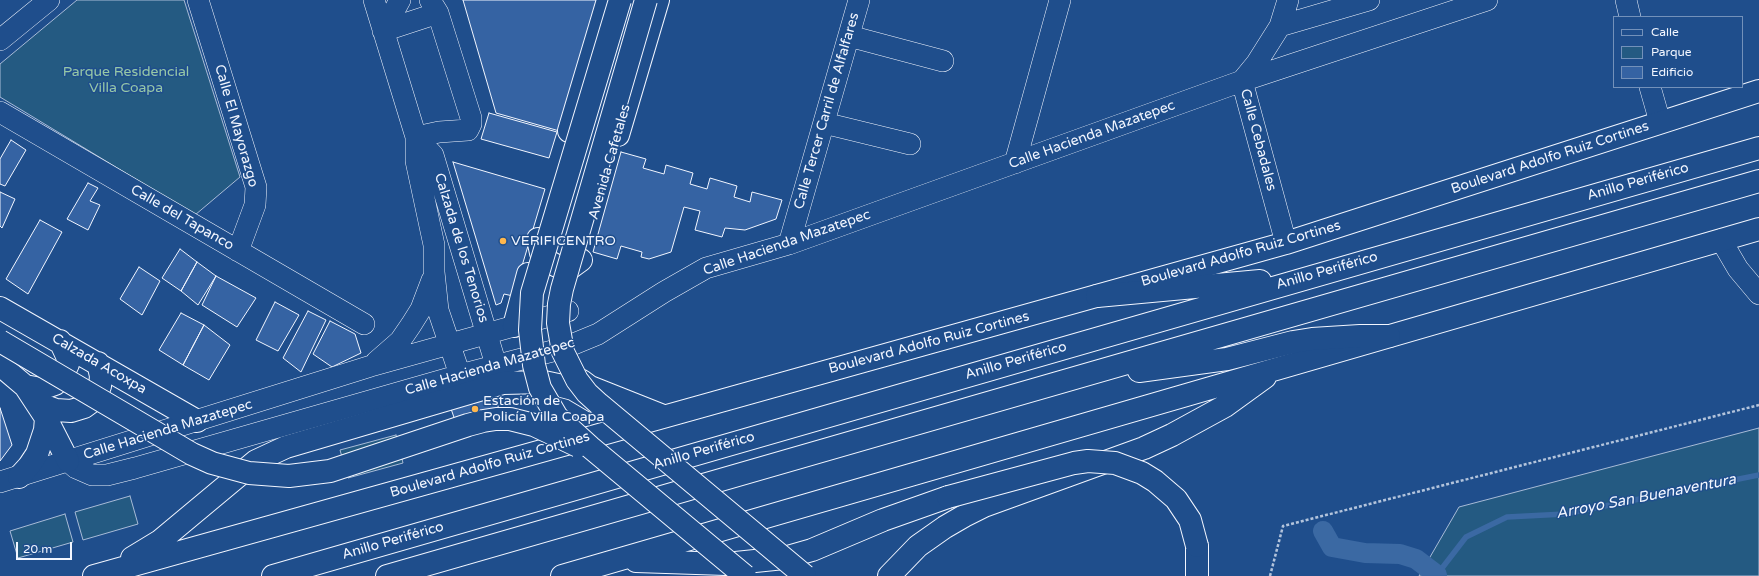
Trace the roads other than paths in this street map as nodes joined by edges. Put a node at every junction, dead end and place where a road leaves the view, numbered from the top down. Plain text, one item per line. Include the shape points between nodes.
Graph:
1 (48, 0) edge
2 (198, 0) edge
3 (374, 0) edge
4 (400, 0) edge
5 (608, 0) edge
6 (620, 0) edge
7 (646, 0) edge
8 (658, 0) edge
9 (859, 0) edge
10 (1060, 0) edge
11 (1288, 0) edge
12 (1369, 0) edge
13 (1487, 0) edge
14 (1626, 0) edge
15 (434, 7) edge
16 (1630, 16) edge
17 (1280, 26) junction
18 (383, 31) junction
19 (849, 36) junction
20 (0, 40) edge
21 (943, 61) dead end
22 (1242, 81) junction
23 (1650, 88) edge
24 (1759, 91) edge
25 (0, 112) edge
26 (1660, 122) junction
27 (824, 124) junction
28 (416, 137) junction
29 (910, 144) dead end
30 (1759, 148) edge
31 (1015, 163) junction
32 (1759, 181) edge
33 (1759, 229) edge
34 (538, 238) junction
35 (1721, 240) junction
36 (1286, 243) junction
37 (789, 244) junction
38 (238, 251) junction
39 (581, 260) junction
40 (434, 272) junction
41 (1313, 275) junction
42 (1759, 294) edge
43 (1097, 296) junction
44 (0, 308) edge
45 (568, 311) junction
46 (364, 324) dead end
47 (514, 326) junction
48 (488, 334) junction
49 (1389, 336) junction
50 (0, 340) edge
51 (60, 341) junction
52 (450, 345) junction
53 (564, 348) junction
54 (98, 363) junction
55 (0, 365) edge
56 (496, 365) junction
57 (371, 366) junction
58 (1274, 370) junction
59 (460, 375) junction
60 (1086, 376) junction
61 (36, 402) junction
62 (599, 404) junction
63 (663, 416) junction
64 (197, 421) junction
65 (68, 461) junction
66 (620, 471) junction
67 (10, 480) edge
68 (619, 560) junction
69 (94, 576) edge
70 (273, 576) edge
71 (387, 576) edge
72 (562, 576) edge
73 (745, 576) edge
74 (805, 576) edge
75 (888, 576) edge
76 (1196, 576) edge

1 - 20 street
2 - 38 street, Calle El Mayorazgo via 256,187 255,205
3 - 18 street, Calzada de los Tenorios
4 - 18 street
5 - 34 main road
6 - 66 main road, bridge via 538,270 530,313 532,348 540,388 557,416
7 - 62 main road, bridge via 559,304 558,323 563,352 577,380
8 - 39 main road, Avenida Cafetales
9 - 19 street, Calle Tercer Carril de Alfalfares
10 - 31 street
11 - 17 street, Calle Cebadales
12 - 17 street
13 - 22 street, Calle Hacienda Mazatepec
14 - 16 street
15 - 18 street
15 - 28 street via 471,124 468,130
17 - 22 street, Calle Cebadales
18 - 28 street, Calzada de los Tenorios
19 - 21 street
19 - 27 street, Calle Tercer Carril de Alfalfares
22 - 31 street, Calle Hacienda Mazatepec
22 - 36 street, Calle Cebadales
23 - 26 street
24 - 26 main road, Boulevard Adolfo Ruiz Cortines
25 - 38 street, Calle del Tapanco
26 - 36 main road, Boulevard Adolfo Ruiz Cortines
27 - 29 street
27 - 37 street, Calle Tercer Carril de Alfalfares
28 - 40 street, Calzada de los Tenorios via 416,161 433,238
28 - 48 street, Calzada de los Tenorios via 433,155
30 - 41 main road, Anillo Periférico
31 - 37 street, Calle Hacienda Mazatepec
32 - 60 main road
33 - 35 main road
34 - 39 main road via 541,253 548,261 563,268 570,268
34 - 47 main road
35 - 42 street via 1738,269
35 - 49 main road
36 - 43 main road, Boulevard Adolfo Ruiz Cortines
37 - 53 street, Calle Hacienda Mazatepec via 706,268 598,334
38 - 46 street, Calle del Tapanco
39 - 45 main road, Avenida Cafetales
40 - 52 street, Calzada de los Tenorios via 438,310
40 - 57 street via 429,290 412,325 386,354
41 - 43 main road
41 - 70 main road, Anillo Periférico
43 - 63 main road, Boulevard Adolfo Ruiz Cortines
44 - 51 main road, Calzada Acoxpa
45 - 47 street, Calle Hacienda Mazatepec
45 - 53 main road, Avenida Cafetales
47 - 48 street, Calle Hacienda Mazatepec
47 - 53 street via 535,340
48 - 52 street, Calle Hacienda Mazatepec
48 - 56 street, Calzada de los Tenorios
49 - 58 main road
49 - 60 main road via 1312,339 1227,359 1137,372
50 - 66 main road, bridge via 192,454 233,469 276,476 330,471 483,421 510,419 550,432
51 - 54 main road, Calzada Acoxpa
51 - 61 main road via 66,352 68,364 61,379 41,390
52 - 57 street, Calle Hacienda Mazatepec
52 - 59 street, Calzada de los Tenorios
53 - 56 street, Calle Hacienda Mazatepec
53 - 63 main road via 572,367 590,388
54 - 61 main road via 100,386 95,399 84,407 71,411 56,410
54 - 64 main road, Calzada Acoxpa
55 - 61 main road
56 - 59 street, Calle Hacienda Mazatepec
57 - 64 street, Calle Hacienda Mazatepec
58 - 68 main road
58 - 75 main road via 1225,406 1172,435 1144,448 984,506 945,527 918,546
59 - 65 street, Calle Hacienda Mazatepec via 107,475 85,473
60 - 71 main road
61 - 65 main road
61 - 67 main road via 43,436 37,454 29,466
62 - 69 main road, bridge via 558,385 544,382 503,383 286,446 244,470 160,541 125,562
62 - 74 main road, bridge
63 - 69 main road, Boulevard Adolfo Ruiz Cortines
64 - 65 street, Calle Hacienda Mazatepec
65 - 67 street, Calle Hacienda Mazatepec
66 - 73 main road, bridge
68 - 72 main road
68 - 76 main road, bridge via 726,564 784,558 812,550 883,520 948,497 1074,463 1102,461 1142,473 1176,499 1190,520 1197,546

